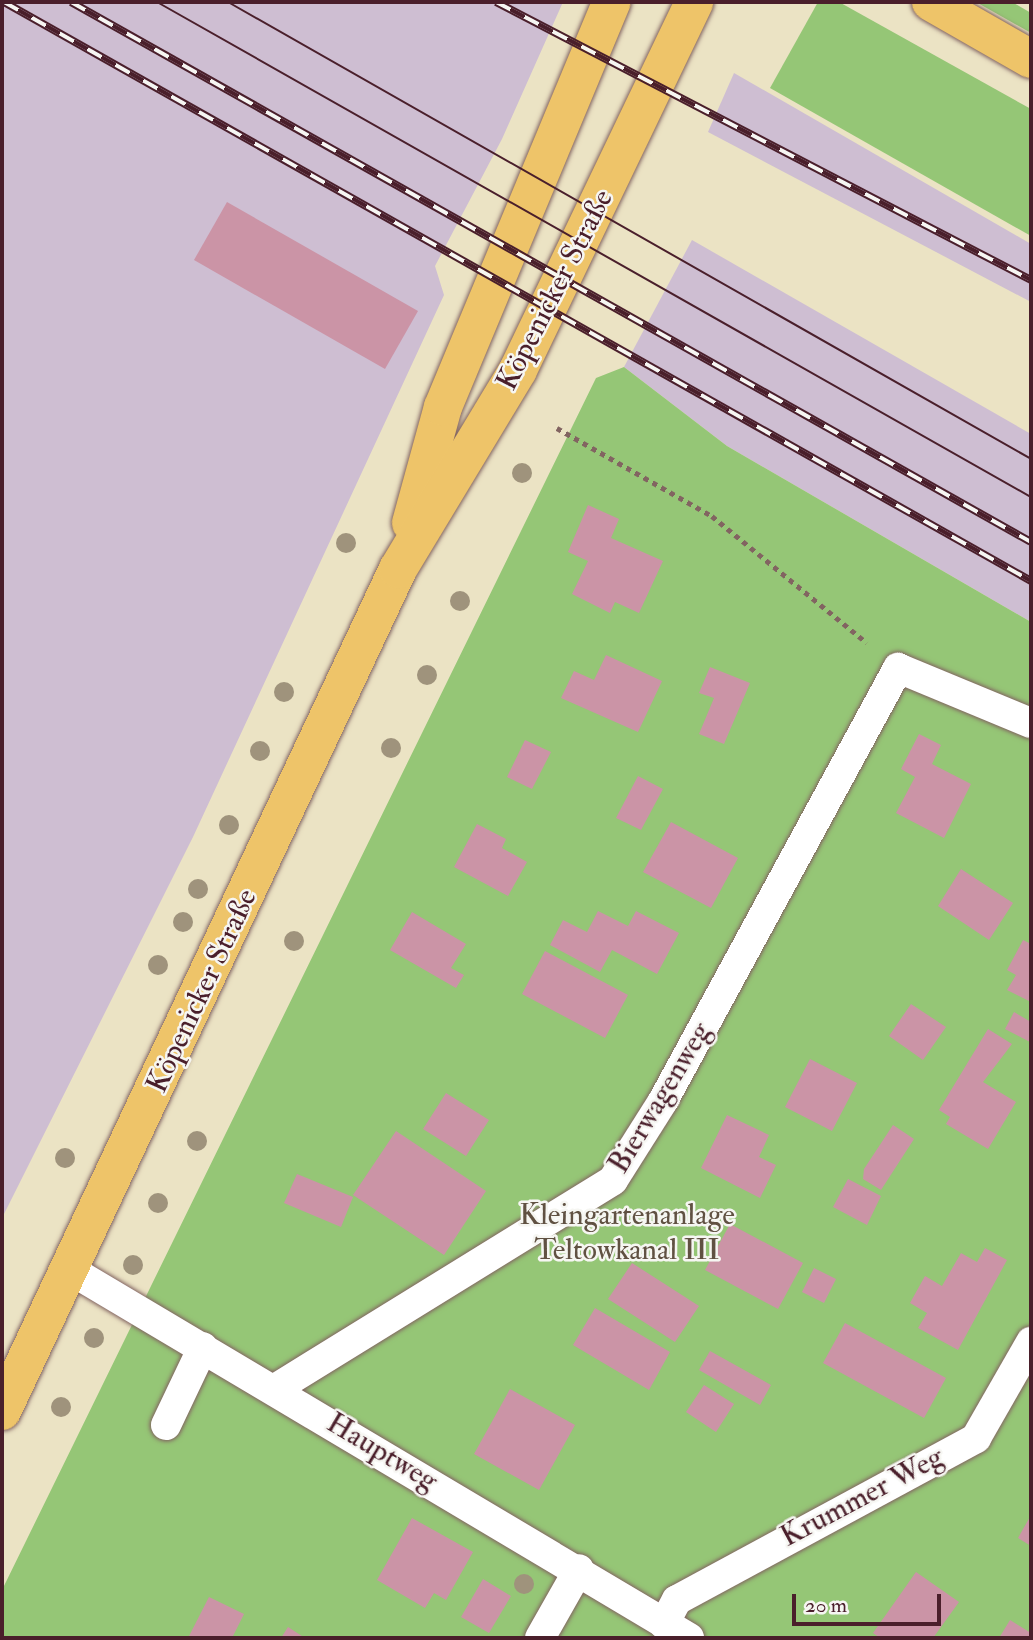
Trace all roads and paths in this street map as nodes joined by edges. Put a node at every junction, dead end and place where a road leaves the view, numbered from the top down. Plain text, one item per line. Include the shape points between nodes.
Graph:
1 (612, 2) edge
2 (694, 2) edge
3 (932, 2) edge
4 (1031, 59) edge
5 (557, 428) dead end
6 (398, 569) junction
7 (898, 668) junction
8 (1031, 723) edge
9 (72, 1272) junction
10 (1031, 1342) edge
11 (203, 1348) junction
12 (275, 1389) junction
13 (2, 1411) edge
14 (166, 1425) dead end
15 (579, 1569) junction
16 (677, 1631) edge
17 (540, 1638) edge

1 - 6 main road, Köpenicker Straße via 443,407
2 - 6 main road, Köpenicker Straße via 518,370
3 - 4 main road
5 - 7 path via 712,516
6 - 9 main road, Köpenicker Straße
7 - 8 lane
7 - 12 lane, Bierwagenweg via 663,1101 613,1180
9 - 11 lane, Hauptweg
9 - 13 main road, Köpenicker Straße
10 - 16 lane, Krummer Weg via 976,1437 677,1600
11 - 12 lane, Hauptweg
11 - 14 lane
12 - 15 lane, Hauptweg
15 - 16 lane, Hauptweg
15 - 17 lane

